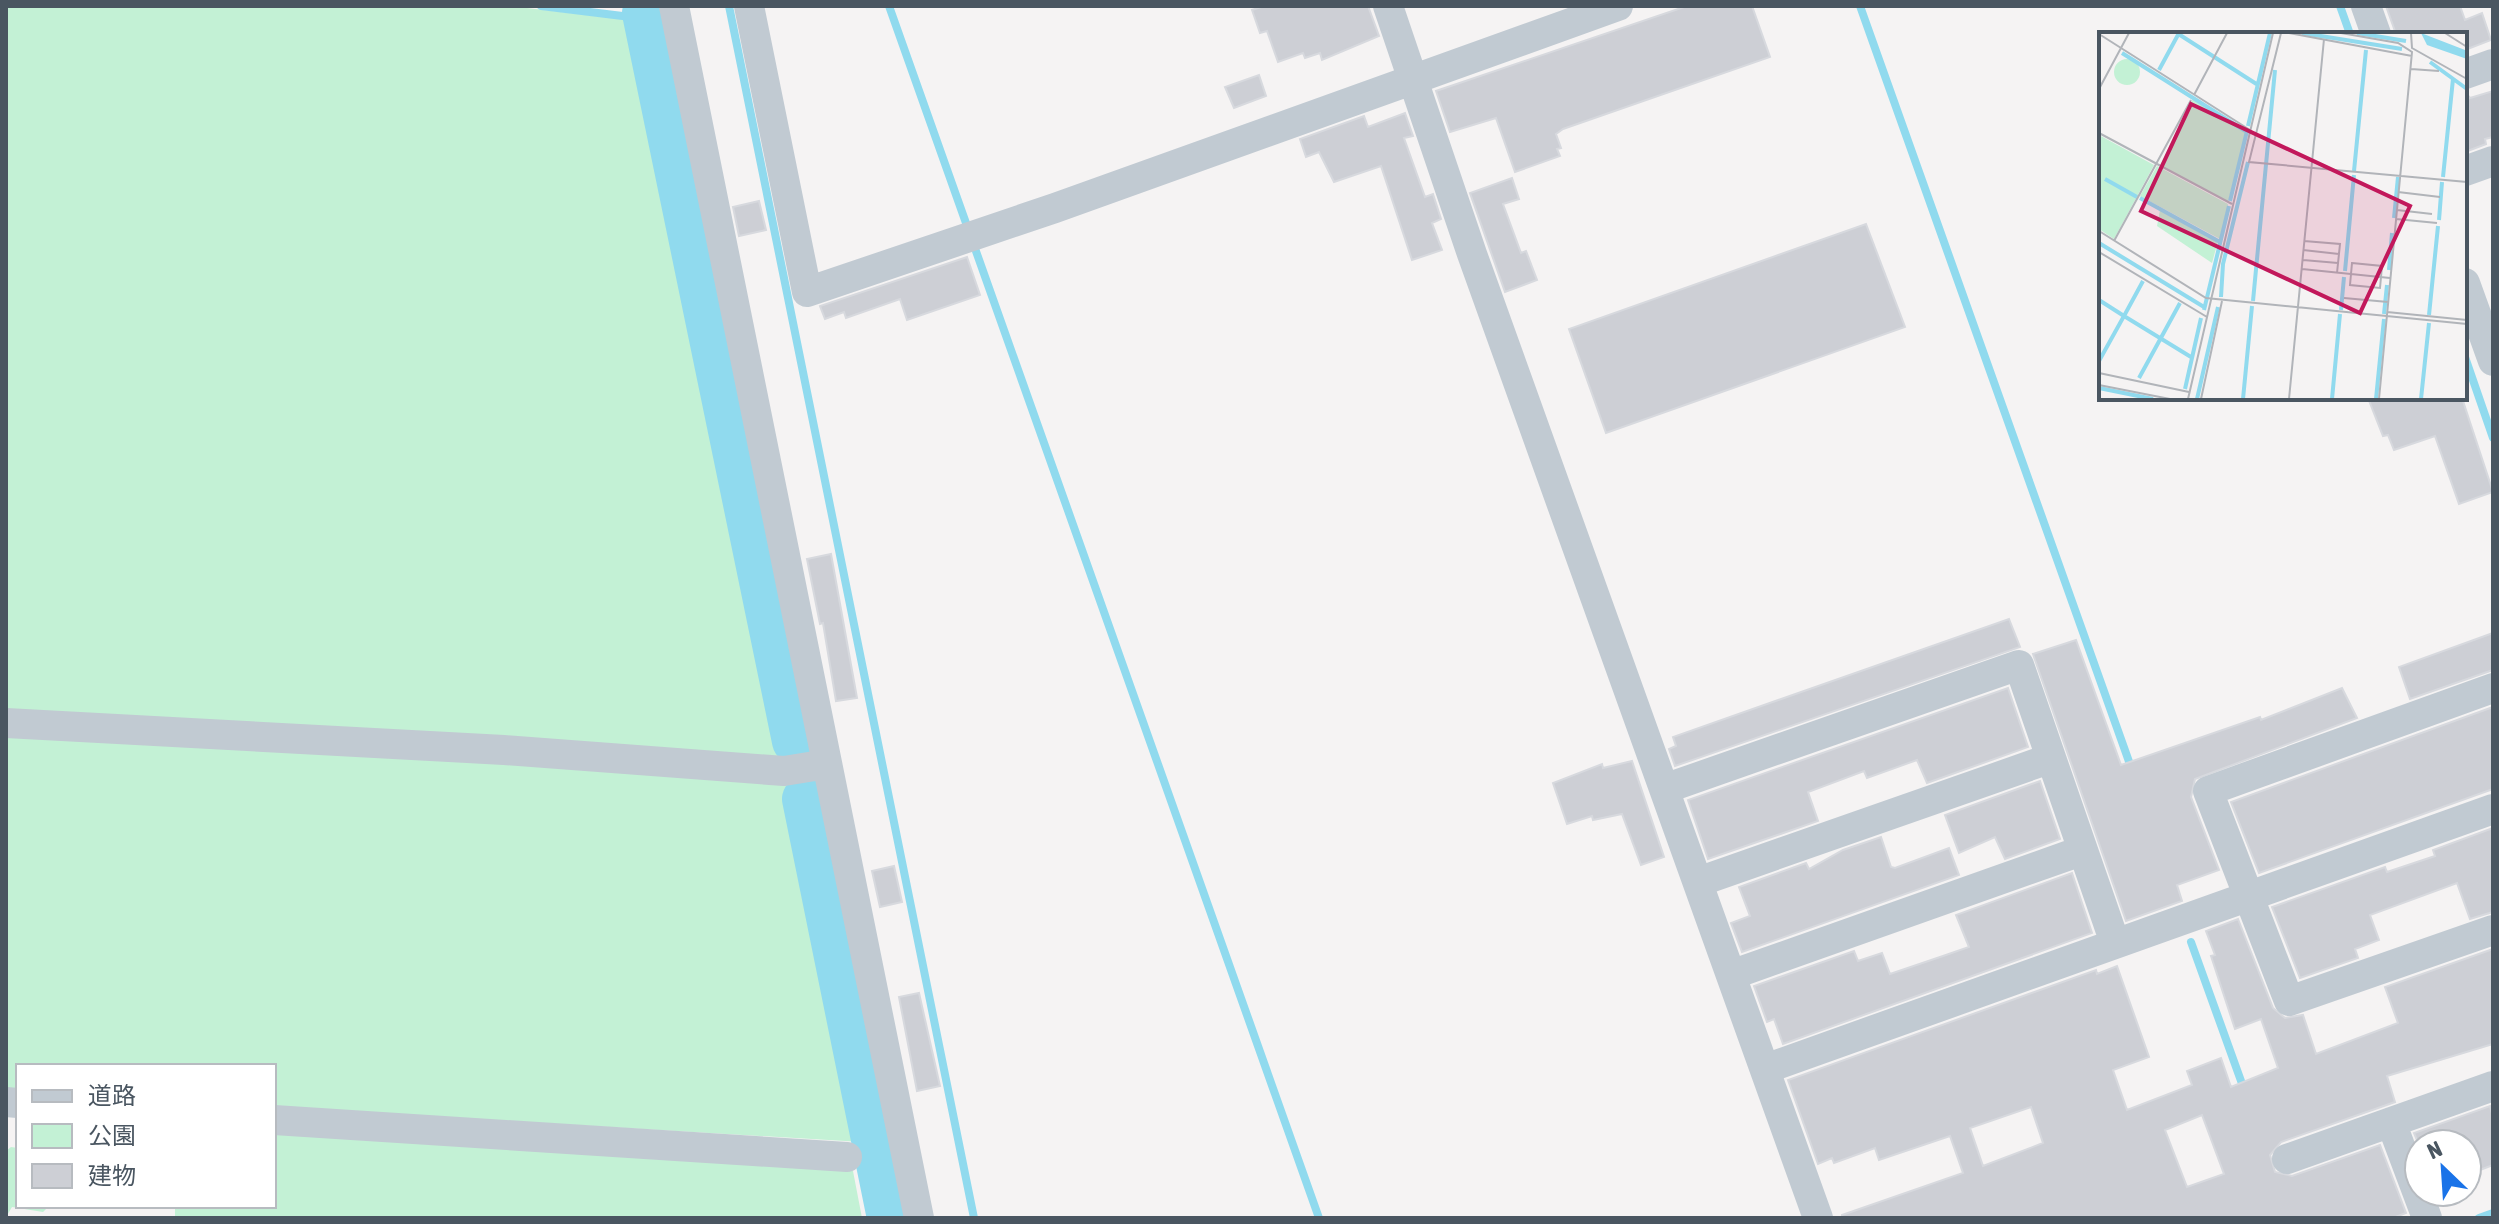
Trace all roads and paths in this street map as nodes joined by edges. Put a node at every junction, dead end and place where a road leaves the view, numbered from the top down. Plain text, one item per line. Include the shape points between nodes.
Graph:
1 (674, 6) edge
2 (749, 6) edge
3 (1388, 6) edge
4 (1618, 6) edge
5 (2366, 6) edge
6 (2375, 32) edge
7 (2493, 64) edge
8 (2467, 73) edge
9 (1404, 83) junction
10 (2493, 161) edge
11 (2467, 170) edge
12 (2467, 289) edge
13 (2493, 361) edge
14 (2493, 688) edge
15 (6, 723) edge
16 (2049, 759) junction
17 (827, 764) junction
18 (1664, 789) junction
19 (2493, 809) edge
20 (2081, 851) junction
21 (1698, 882) junction
22 (2247, 895) junction
23 (2493, 930) edge
24 (2115, 943) junction
25 (1731, 975) junction
26 (1765, 1069) junction
27 (2493, 1086) edge
28 (276, 1120) edge
29 (2391, 1122) junction
30 (847, 1157) dead end
31 (2287, 1159) dead end
32 (919, 1218) edge
33 (1818, 1218) edge
34 (2427, 1218) edge

1 - 17 street
2 - 9 street via 807,292
3 - 9 street
4 - 9 street
5 - 6 street
7 - 8 street
9 - 18 street via 1472,254
10 - 11 street
12 - 13 street
14 - 22 street via 2208,791
15 - 17 street via 784,771
16 - 18 street via 2019,665
16 - 20 street
16 - 21 street
17 - 32 street
18 - 21 street
19 - 22 street
20 - 24 street
20 - 25 street
21 - 25 street
22 - 23 street via 2289,1001
22 - 24 street
24 - 26 street
25 - 26 street
26 - 33 street
27 - 29 street
28 - 30 street
29 - 31 street
29 - 34 street

